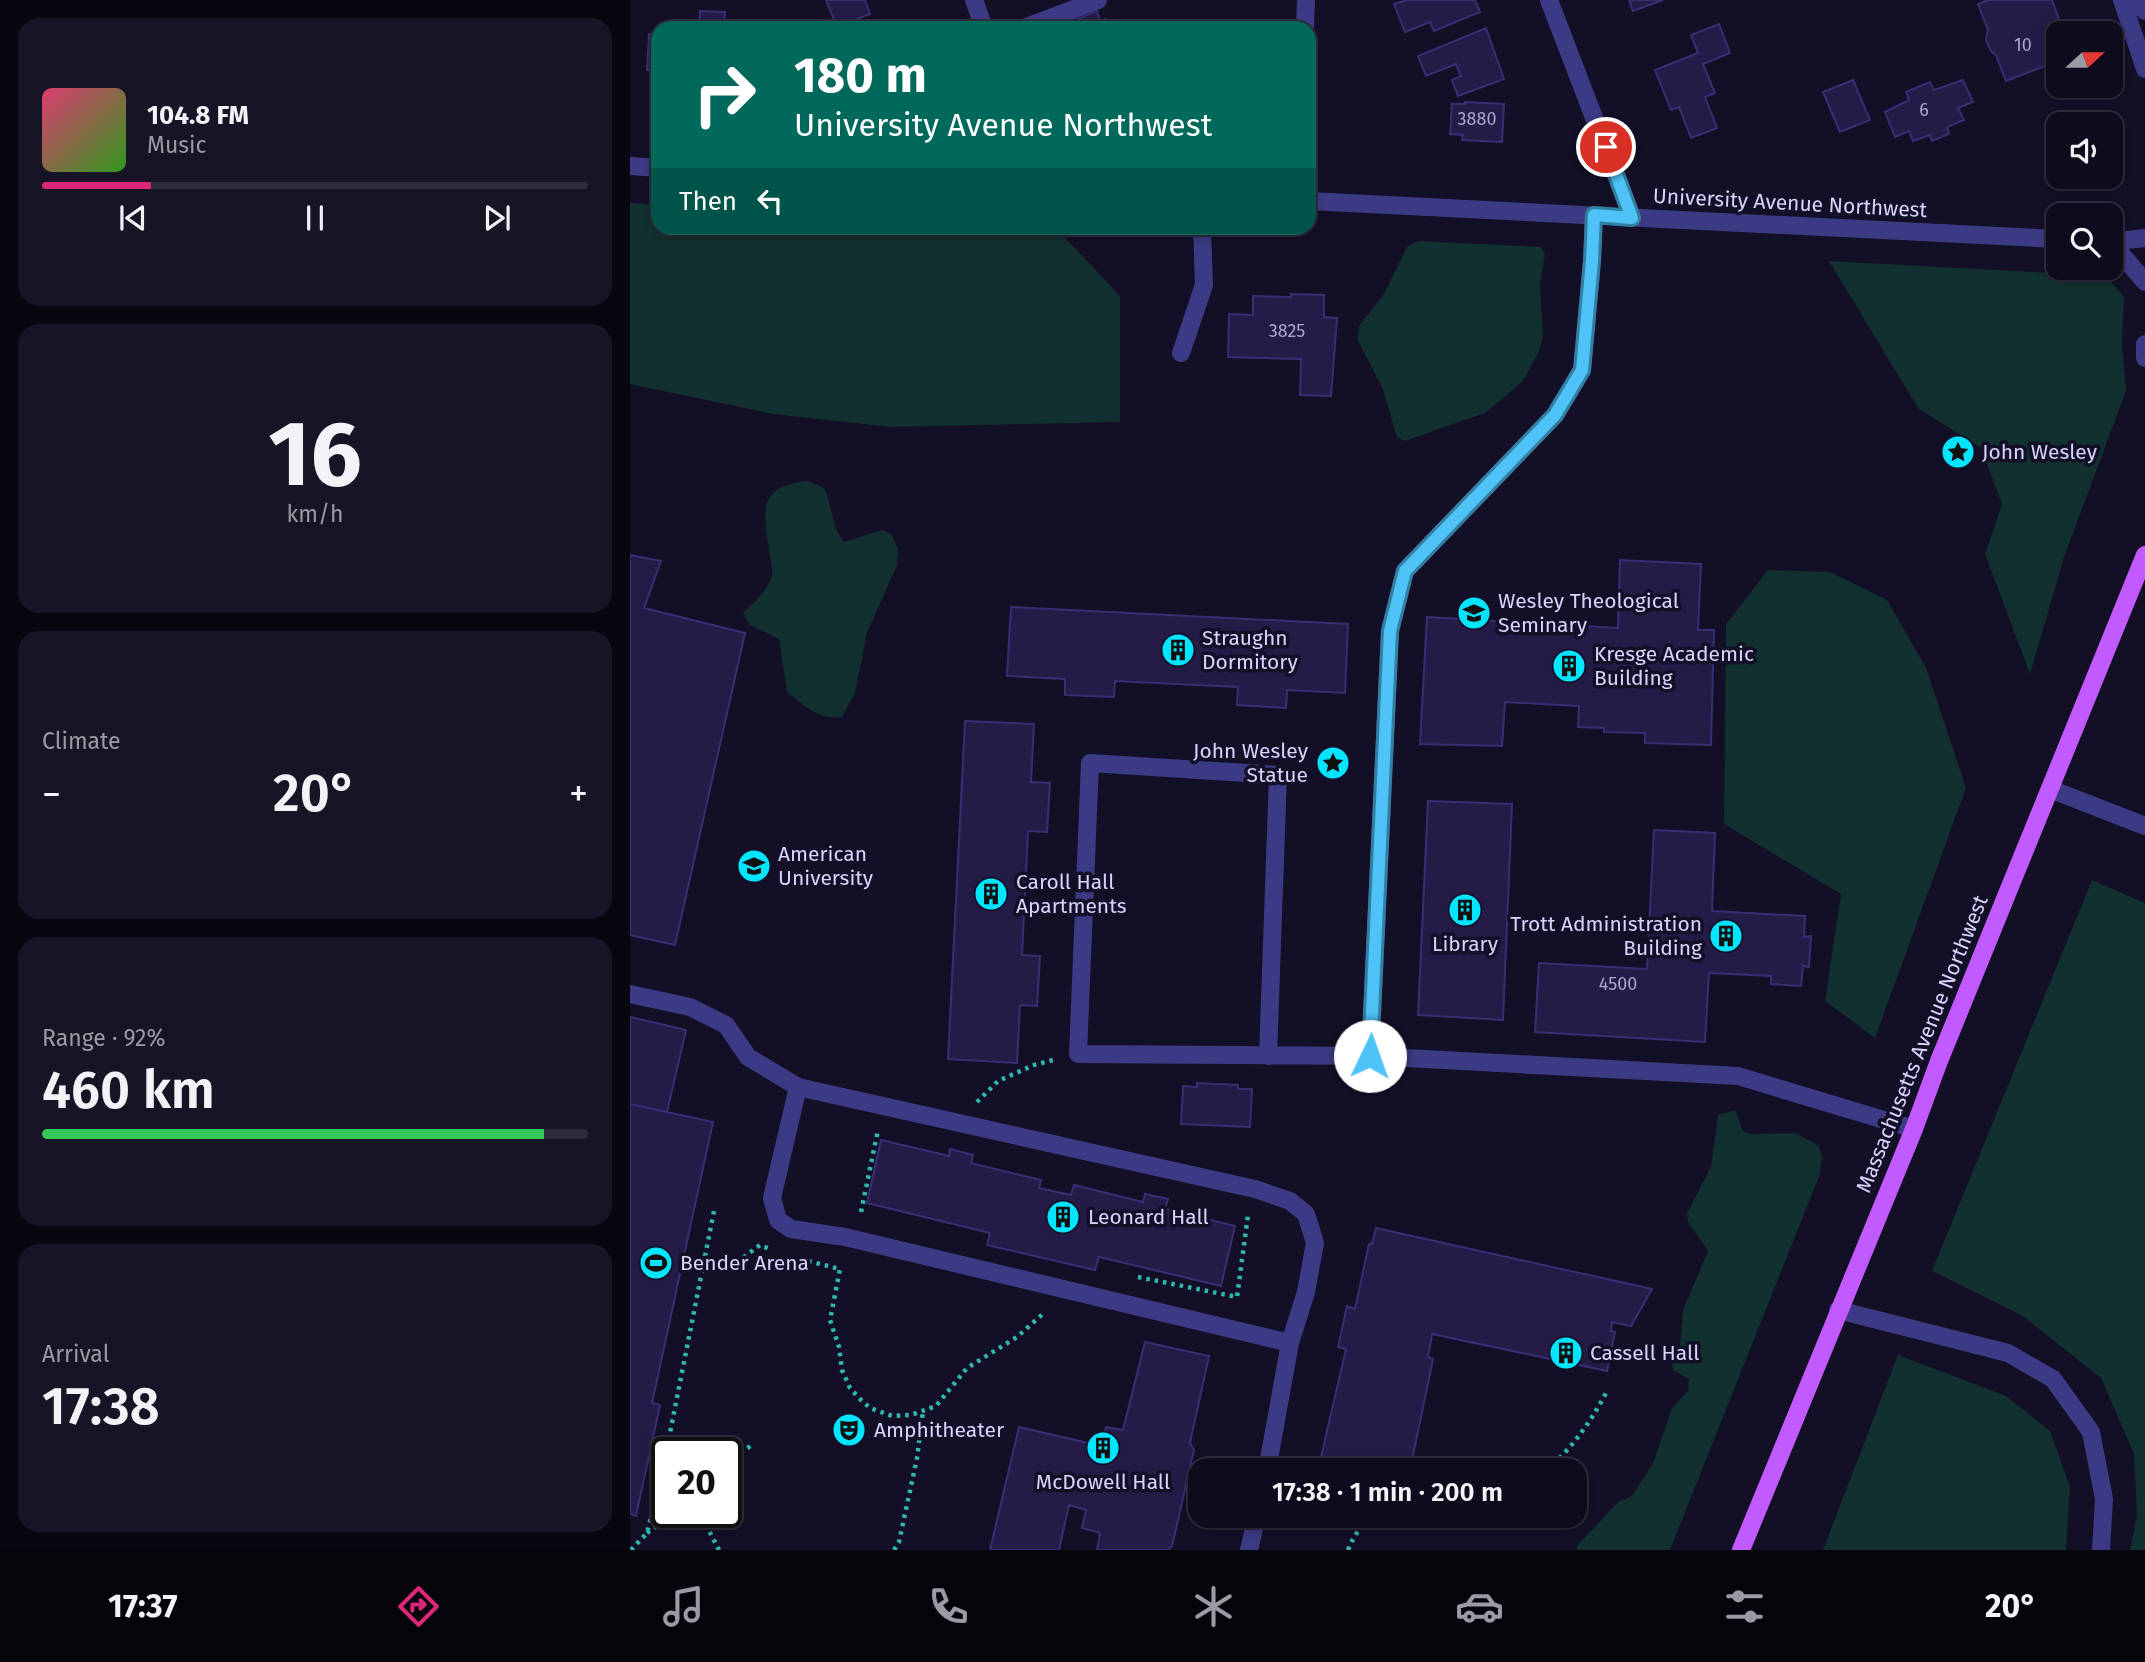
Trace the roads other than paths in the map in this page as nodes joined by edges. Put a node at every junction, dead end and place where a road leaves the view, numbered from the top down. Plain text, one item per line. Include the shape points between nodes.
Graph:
1 (974, 0) edge
2 (1097, 0) edge
3 (1306, 0) edge
4 (1549, 0) edge
5 (2122, 0) edge
6 (2134, 0) edge
7 (2145, 11) edge
8 (982, 21) edge
9 (1042, 21) edge
10 (1305, 21) edge
11 (2145, 69) edge
12 (630, 166) edge
13 (651, 168) edge
14 (1316, 201) edge
15 (1594, 215) junction
16 (1632, 218) junction
17 (1202, 235) edge
18 (2046, 238) edge
19 (2145, 238) edge
20 (2123, 241) edge
21 (2123, 256) edge
22 (2145, 282) edge
23 (2145, 344) edge
24 (1181, 353) dead end
25 (2145, 358) edge
26 (2145, 555) edge
27 (2050, 789) junction
28 (2145, 826) edge
29 (630, 994) edge
30 (1268, 1056) junction
31 (1370, 1056) junction
32 (798, 1087) junction
33 (1914, 1129) junction
34 (1838, 1310) junction
35 (1290, 1343) junction
36 (1269, 1458) edge
37 (1254, 1528) edge
38 (1249, 1550) edge
39 (1741, 1550) edge
40 (2101, 1550) edge

1 - 8 street
2 - 9 street
3 - 10 street
4 - 16 street
5 - 11 street
6 - 7 street
12 - 13 street
14 - 15 street, University Avenue Northwest
15 - 16 street, University Avenue Northwest
15 - 31 street via 1582,370 1555,415 1405,571 1390,631
16 - 18 street, University Avenue Northwest
17 - 24 street via 1203,285
19 - 20 street
21 - 22 street
23 - 25 street
26 - 27 main road, Massachusetts Avenue Northwest
27 - 28 street
27 - 33 main road, Massachusetts Avenue Northwest
29 - 32 street via 690,1007 726,1025 748,1057
30 - 30 street via 1078,1054 1090,763 1279,775
30 - 31 street
31 - 33 street via 1738,1076
32 - 35 street via 1255,1189 1290,1201 1306,1214 1315,1243
32 - 35 street via 772,1198 778,1220 791,1229 845,1237
33 - 34 main road, Massachusetts Avenue Northwest
34 - 39 main road, Massachusetts Avenue Northwest
34 - 40 street via 2008,1353 2053,1379 2091,1432 2105,1499
35 - 36 street
37 - 38 street

